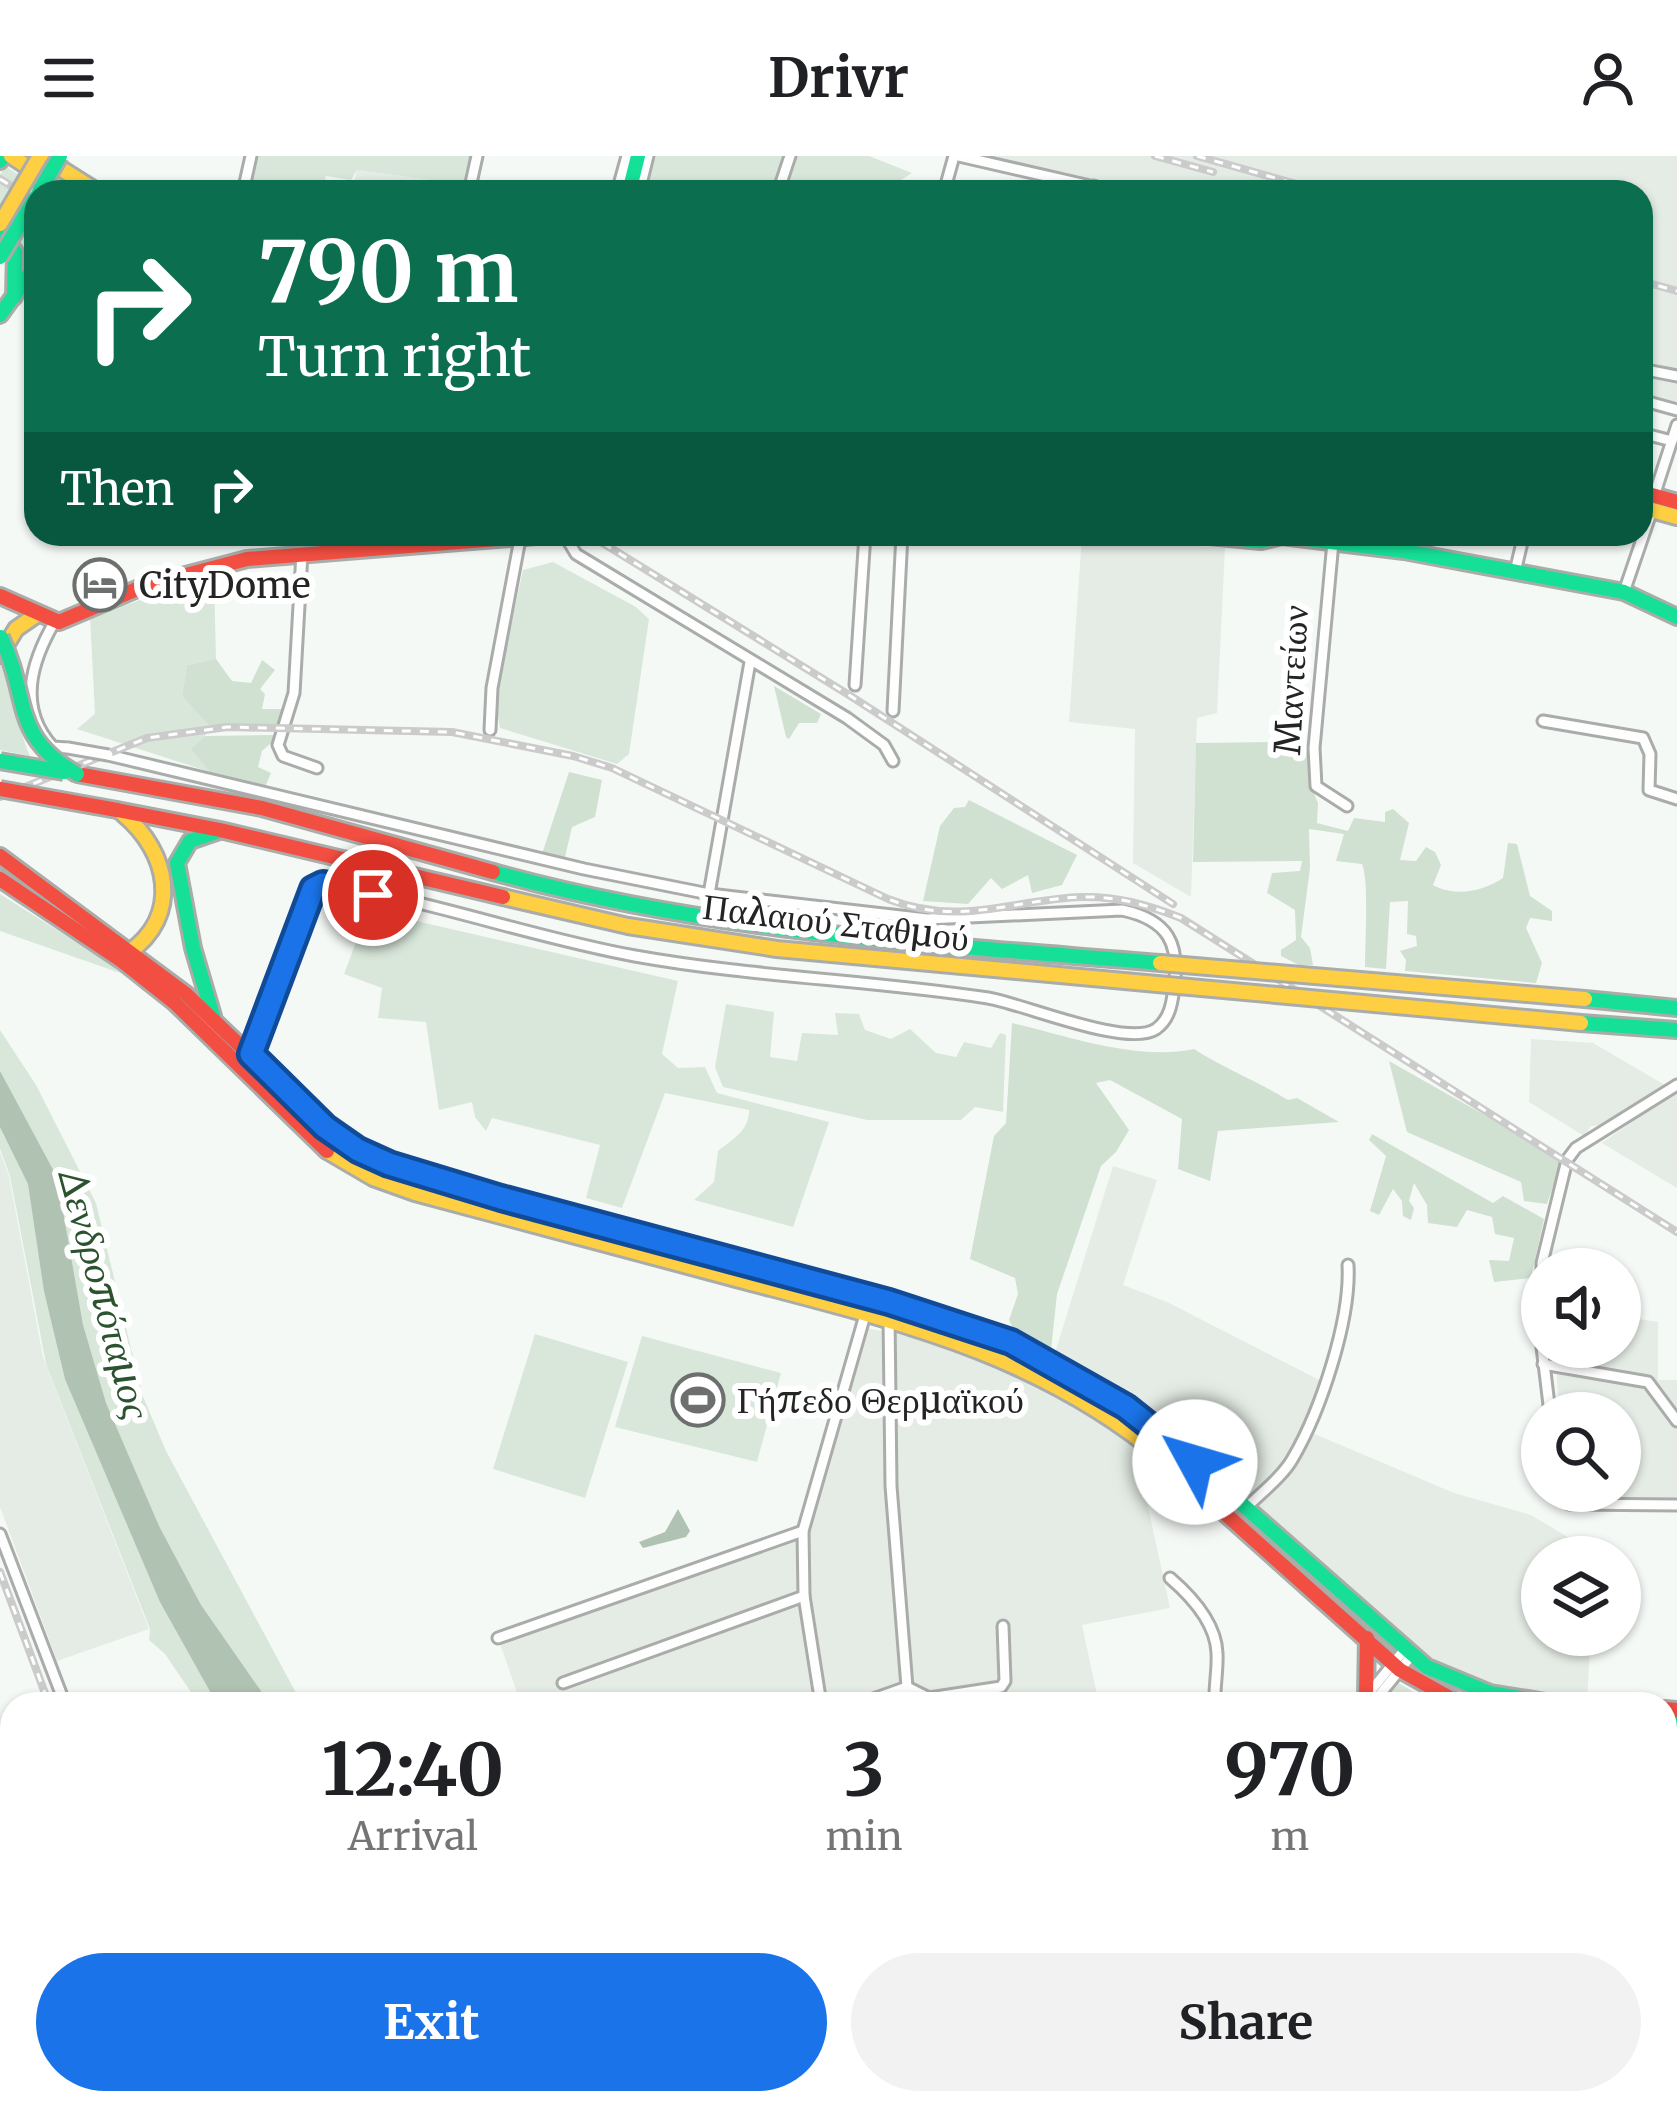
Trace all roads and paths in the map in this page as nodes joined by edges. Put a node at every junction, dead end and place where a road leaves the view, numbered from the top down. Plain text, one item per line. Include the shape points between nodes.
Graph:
1 (41, 156) edge
2 (956, 156) edge
3 (8, 157) edge
4 (46, 180) edge
5 (72, 180) edge
6 (1051, 180) edge
7 (24, 185) edge
8 (24, 218) edge
9 (0, 227) edge
10 (0, 257) edge
11 (24, 282) edge
12 (14, 297) junction
13 (0, 315) edge
14 (1677, 425) edge
15 (1653, 436) edge
16 (1672, 441) junction
17 (1653, 487) edge
18 (418, 546) edge
19 (519, 546) edge
20 (570, 546) edge
21 (865, 546) edge
22 (901, 546) edge
23 (1333, 546) edge
24 (1368, 546) edge
25 (1405, 546) edge
26 (1521, 546) edge
27 (1636, 546) edge
28 (1404, 551) junction
29 (302, 554) junction
30 (1515, 572) junction
31 (1624, 592) junction
32 (0, 596) edge
33 (36, 615) junction
34 (1677, 617) edge
35 (55, 622) junction
36 (1, 636) edge
37 (0, 655) edge
38 (750, 662) junction
39 (855, 685) dead end
40 (892, 711) dead end
41 (1543, 721) dead end
42 (490, 730) dead end
43 (0, 761) edge
44 (893, 761) dead end
45 (317, 768) dead end
46 (77, 774) junction
47 (0, 789) edge
48 (1677, 799) edge
49 (1348, 806) dead end
50 (117, 810) junction
51 (220, 830) junction
52 (0, 856) edge
53 (0, 879) edge
54 (710, 894) junction
55 (128, 952) junction
56 (1677, 1008) edge
57 (213, 1016) junction
58 (1677, 1030) edge
59 (246, 1061) junction
60 (1677, 1085) edge
61 (1545, 1248) edge
62 (1348, 1265) dead end
63 (889, 1302) junction
64 (865, 1315) junction
65 (890, 1320) junction
66 (1566, 1368) edge
67 (1677, 1421) edge
68 (1641, 1505) edge
69 (1677, 1505) edge
70 (1247, 1507) junction
71 (803, 1531) junction
72 (0, 1534) edge
73 (1170, 1577) dead end
74 (804, 1596) junction
75 (1003, 1626) dead end
76 (498, 1638) dead end
77 (1367, 1638) junction
78 (1408, 1652) junction
79 (1396, 1667) junction
80 (563, 1683) dead end
81 (907, 1687) junction
82 (60, 1692) edge
83 (819, 1692) edge
84 (893, 1692) edge
85 (917, 1692) edge
86 (972, 1692) edge
87 (1215, 1692) edge
88 (1366, 1692) edge
89 (1374, 1692) edge
90 (1440, 1692) edge
91 (1490, 1692) edge

1 - 5 main road
2 - 6 street
3 - 4 main road
7 - 9 main road, bridge
8 - 10 main road, bridge
9 - 12 main road via 17,255
11 - 12 main road
12 - 13 main road
14 - 16 street
15 - 16 street
16 - 17 street
18 - 29 main road
19 - 42 street
20 - 38 street
21 - 39 street
22 - 40 street
23 - 49 street, Μαντείων via 1316,786
24 - 28 main road
25 - 28 street
26 - 30 street
27 - 31 street
28 - 30 main road
29 - 35 main road via 188,573
29 - 45 street via 294,693 278,745 283,756
30 - 31 main road
31 - 34 main road
32 - 33 main road
33 - 35 main road
33 - 37 main road
35 - 54 street, bridge via 30,683 53,747
36 - 46 main road, bridge via 35,744
38 - 44 street via 847,718
38 - 54 street
41 - 48 street via 1643,738 1649,790
43 - 46 main road, Παλαιού Σταθμού, bridge
46 - 56 main road, Παλαιού Σταθμού, bridge via 225,801 666,914 782,931
47 - 50 main road, Παλαιού Σταθμού, bridge
50 - 51 main road, Παλαιού Σταθμού
50 - 55 main road via 146,832 164,901 155,934
51 - 57 main road via 190,841 177,863
51 - 58 main road, Παλαιού Σταθμού, bridge via 650,929 777,950
52 - 55 main road
53 - 59 main road via 140,975
54 - 59 street via 927,919 1137,913 1177,950 1171,1006 1150,1031 1111,1032 992,999 629,955 323,884 310,893
55 - 57 main road
57 - 59 main road
59 - 63 main road via 325,1127 389,1164
59 - 64 main road via 331,1155 373,1178
60 - 61 street via 1572,1153
62 - 70 street via 1349,1293 1320,1395 1292,1460
63 - 65 street
63 - 70 main road via 1062,1367 1126,1407
64 - 65 main road
64 - 71 street
65 - 77 main road via 1002,1358 1095,1408
65 - 81 street via 891,1486
66 - 67 street via 1648,1382
68 - 69 street
70 - 78 main road
71 - 74 street
71 - 76 street
72 - 82 street
73 - 87 street via 1214,1637
74 - 80 street
74 - 83 street
75 - 86 street via 1005,1681
77 - 79 main road
77 - 88 main road
78 - 79 street
78 - 91 main road
79 - 89 street
79 - 90 main road
81 - 84 street
81 - 85 street

